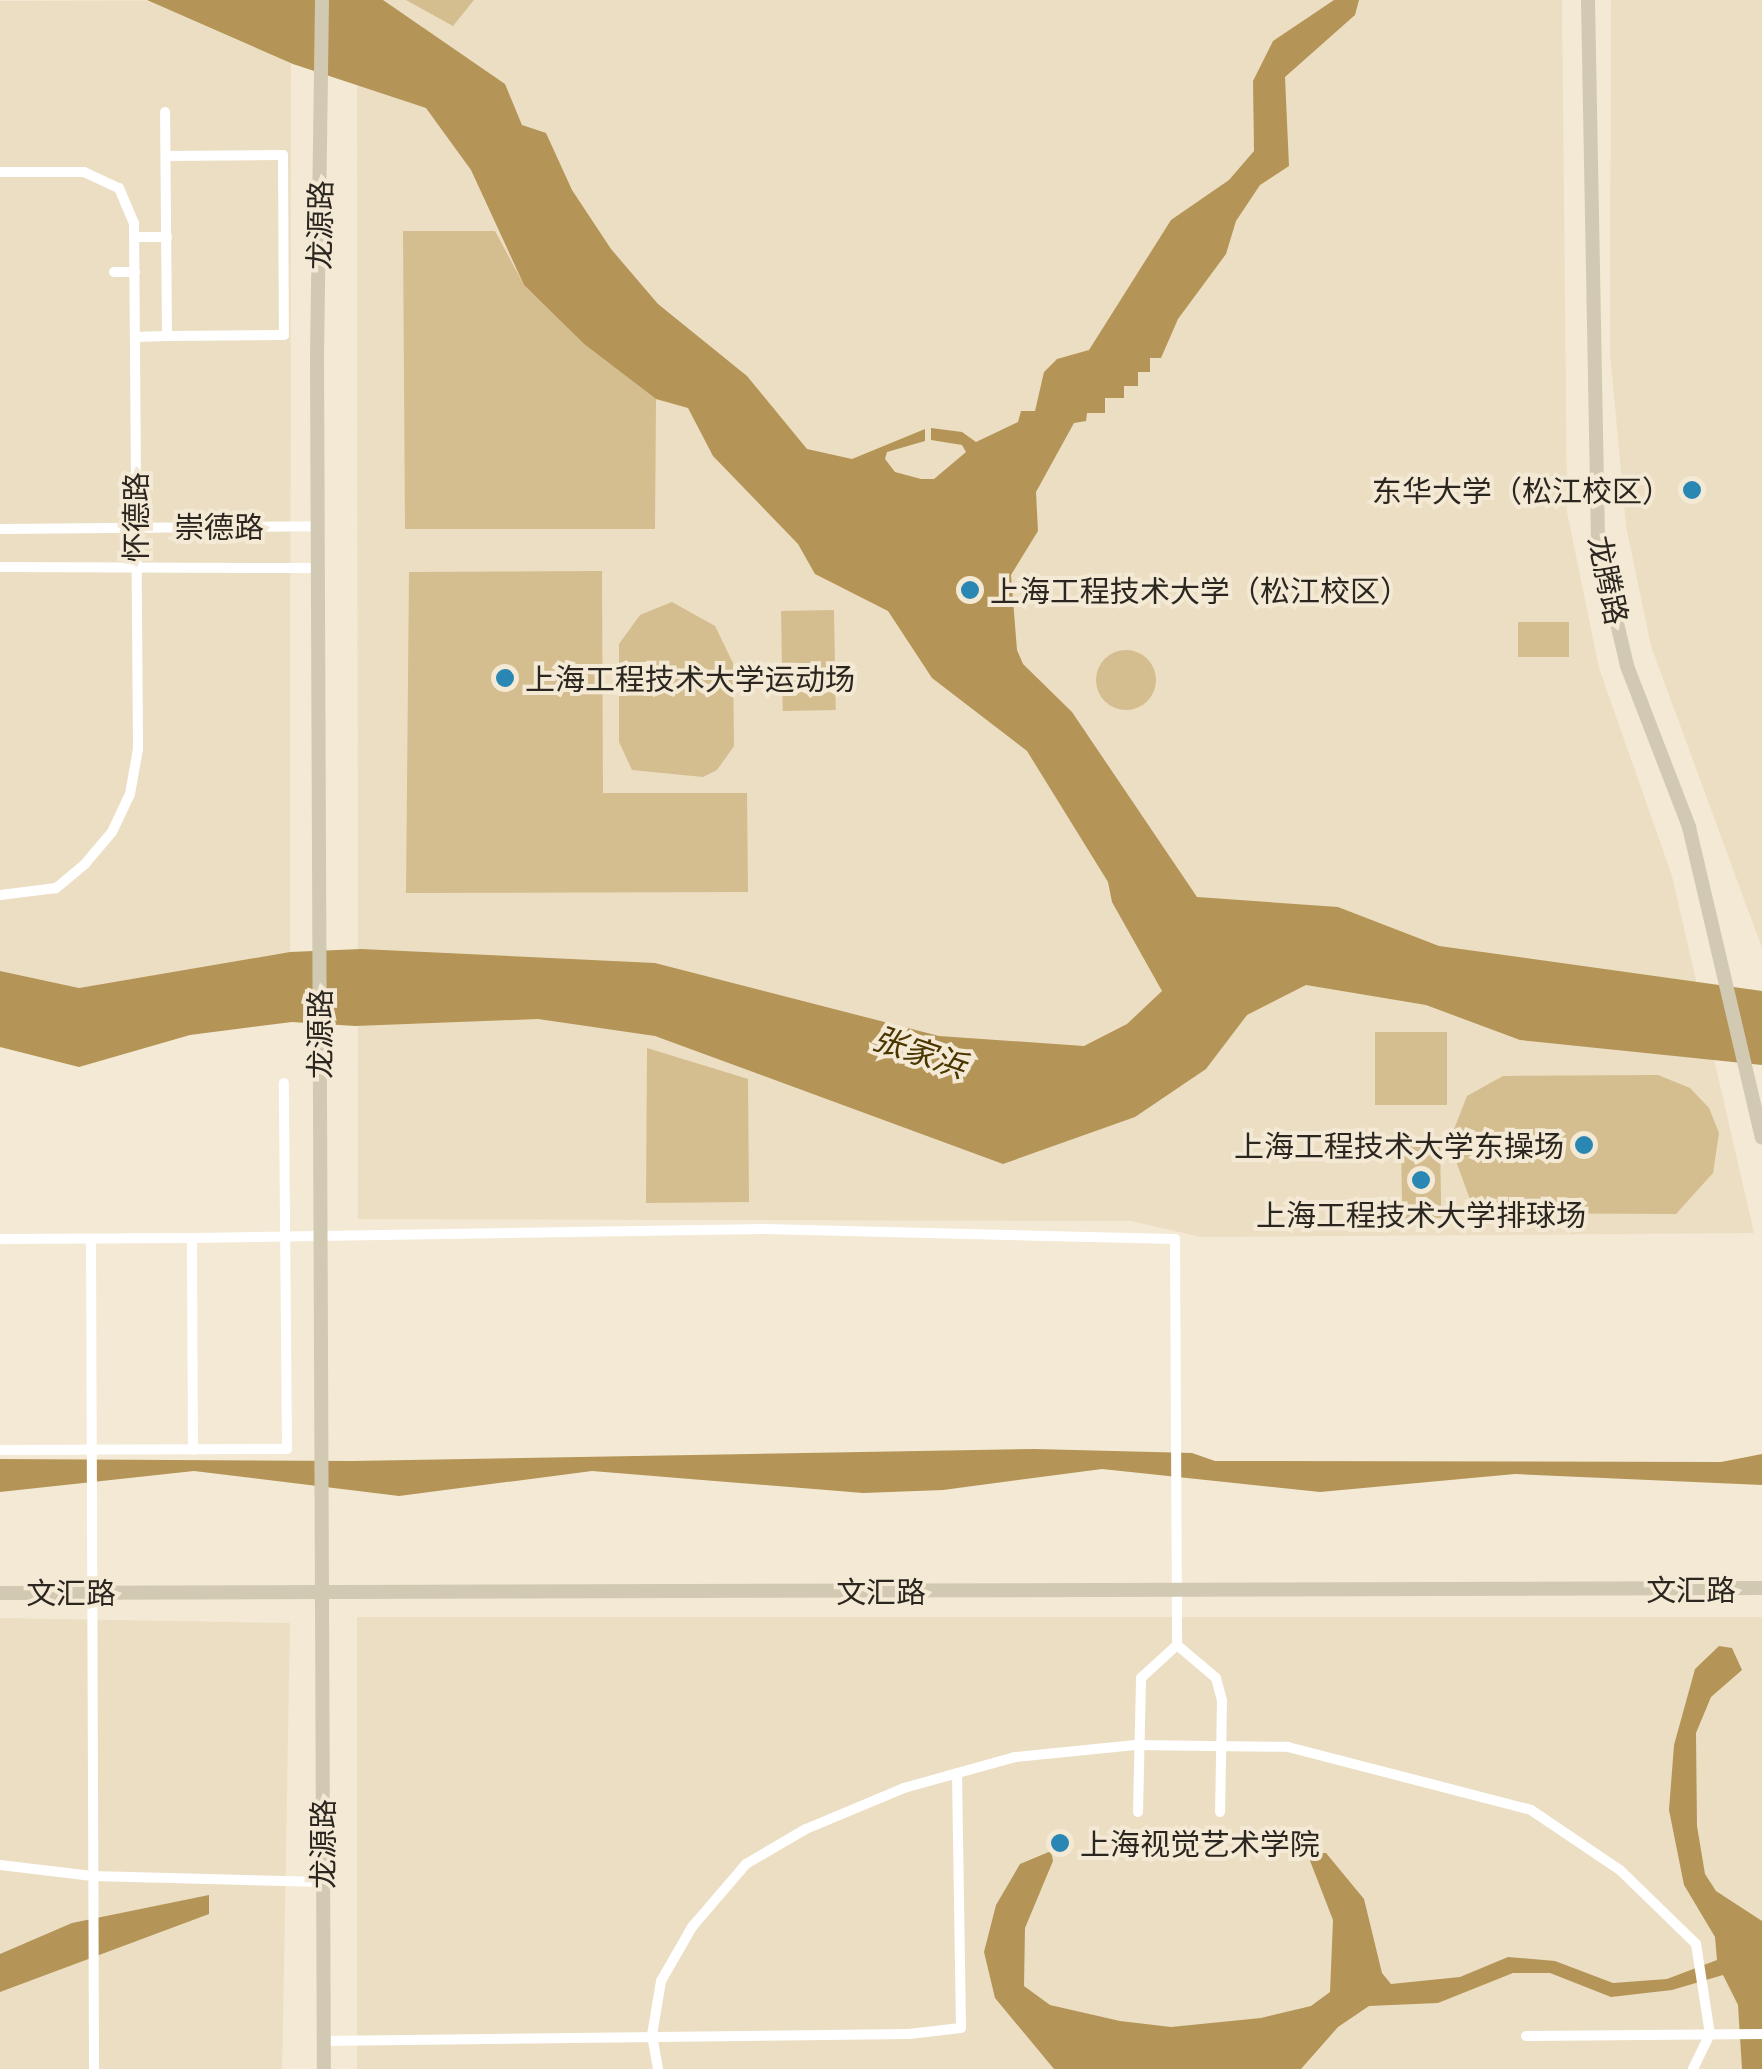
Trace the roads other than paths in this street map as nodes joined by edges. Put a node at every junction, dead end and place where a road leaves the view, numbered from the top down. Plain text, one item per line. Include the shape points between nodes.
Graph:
1 (322, 0) edge
2 (1588, 0) edge
3 (165, 112) dead end
4 (166, 156) junction
5 (0, 172) edge
6 (134, 237) junction
7 (167, 237) junction
8 (114, 272) dead end
9 (134, 272) junction
10 (135, 336) junction
11 (167, 336) junction
12 (135, 526) junction
13 (318, 526) junction
14 (0, 529) edge
15 (0, 567) edge
16 (136, 568) junction
17 (318, 568) junction
18 (0, 896) edge
19 (284, 1083) dead end
20 (1762, 1138) edge
21 (320, 1234) junction
22 (285, 1236) junction
23 (192, 1238) junction
24 (0, 1239) edge
25 (91, 1239) junction
26 (0, 1450) edge
27 (92, 1450) junction
28 (193, 1450) junction
29 (1762, 1588) edge
30 (1174, 1590) junction
31 (92, 1592) junction
32 (321, 1592) junction
33 (0, 1593) edge
34 (1177, 1645) junction
35 (1135, 1745) junction
36 (1220, 1745) junction
37 (958, 1773) junction
38 (1138, 1812) dead end
39 (1220, 1812) dead end
40 (0, 1865) edge
41 (92, 1876) junction
42 (322, 1882) junction
43 (1710, 2034) junction
44 (1762, 2034) edge
45 (652, 2035) junction
46 (1526, 2036) dead end
47 (324, 2040) junction
48 (94, 2069) edge
49 (324, 2069) edge
50 (658, 2069) edge
51 (1693, 2069) edge

1 - 13 main road, 龙源路
2 - 20 main road, 龙腾路 via 1598,542 1627,666 1688,826
3 - 4 street
4 - 7 street
4 - 11 street via 282,155 284,275 284,335
5 - 6 street, 怀德路 via 84,172 119,188
6 - 7 street
6 - 9 street, 怀德路
7 - 11 street
8 - 9 street
9 - 10 street, 怀德路
10 - 11 street
10 - 12 street, 怀德路
12 - 13 street, 崇德路
12 - 14 street, 崇德路
12 - 16 street, 怀德路
13 - 17 main road, 龙源路
15 - 16 street, 崇德路
16 - 17 street, 崇德路
16 - 18 street, 怀德路 via 138,750 130,794 112,832 56,888
17 - 21 main road, 龙源路
19 - 22 street
21 - 22 street
21 - 30 street via 765,1229 1175,1239
21 - 32 main road, 龙源路
22 - 23 street
22 - 28 street via 287,1448
23 - 25 street
23 - 28 street
24 - 25 street
25 - 27 street
26 - 27 street
27 - 28 street
27 - 31 street
29 - 30 main road, 文汇路
30 - 32 main road, 文汇路
30 - 34 street
31 - 32 main road, 文汇路
31 - 33 main road, 文汇路
31 - 41 street
32 - 42 main road, 龙源路
34 - 35 street via 1141,1678
34 - 36 street via 1216,1678
35 - 36 street
35 - 37 street via 1014,1757
35 - 38 street
36 - 39 street
36 - 43 street via 1330,1756 1531,1810 1620,1870 1696,1944
37 - 45 street via 806,1830 746,1864 692,1928 661,1981
37 - 45 street via 962,2028
40 - 41 street
41 - 42 street
41 - 48 street
42 - 47 main road, 龙源路
43 - 44 street
43 - 46 street
43 - 51 street
45 - 47 street
45 - 50 street
47 - 49 main road, 龙源路

